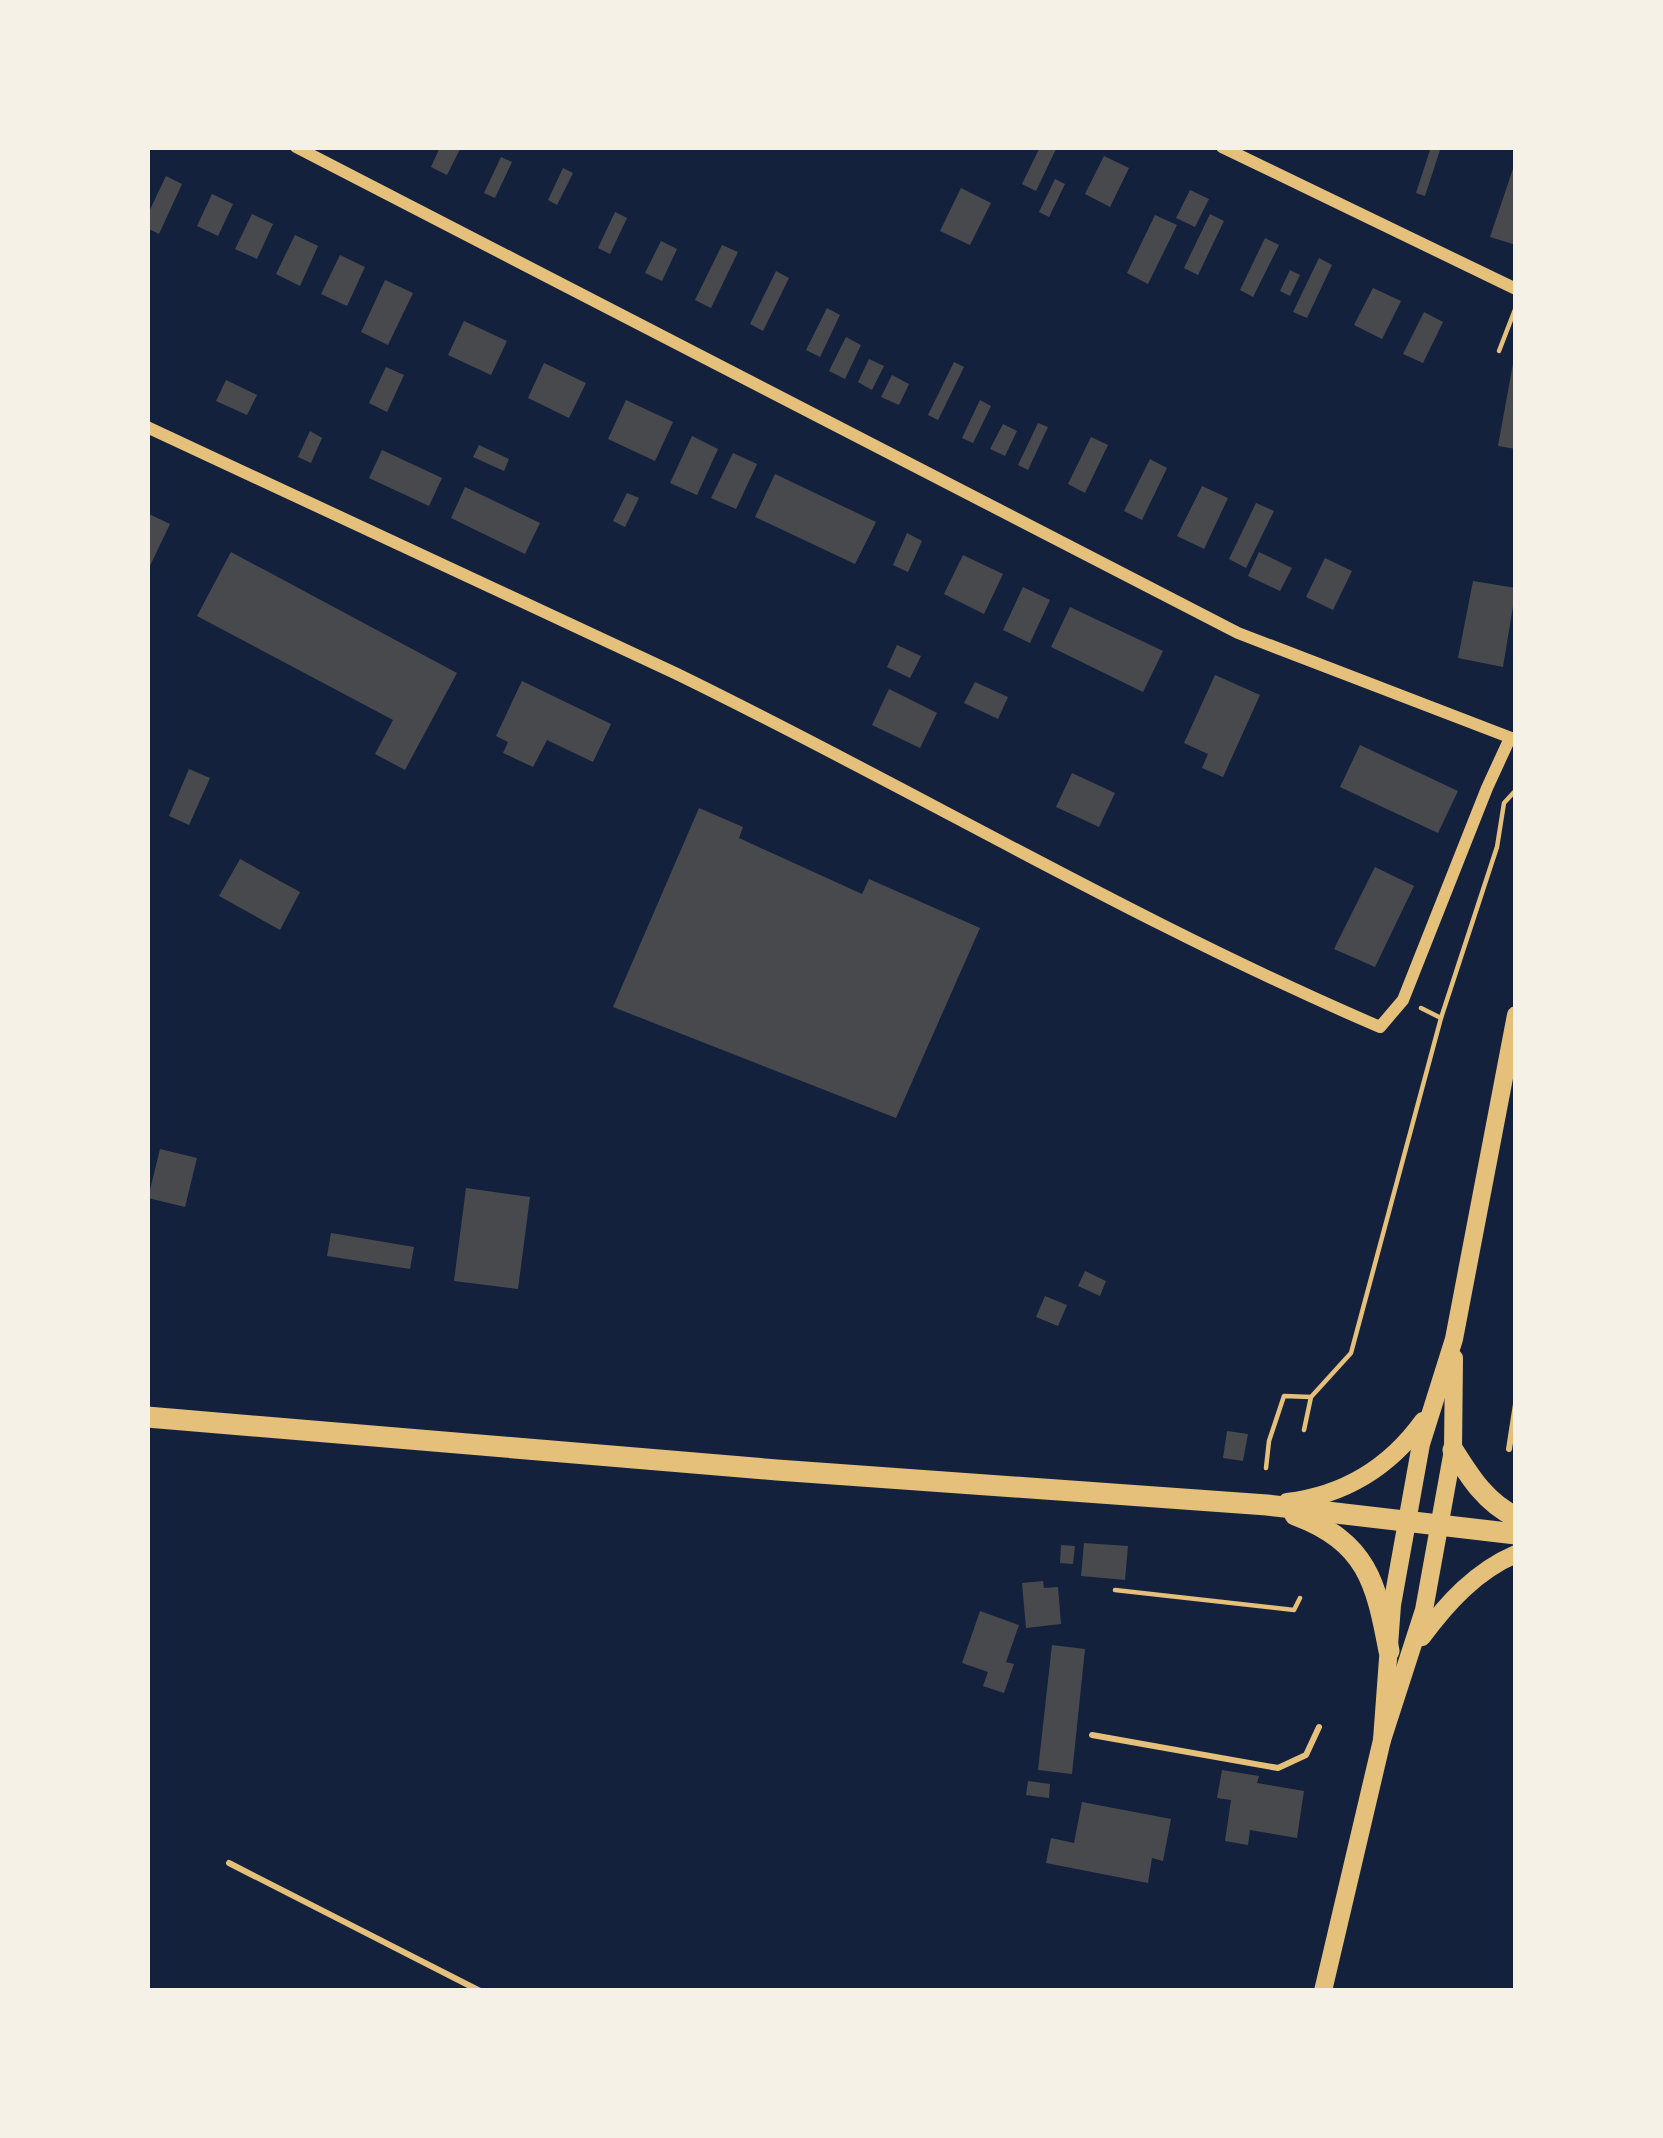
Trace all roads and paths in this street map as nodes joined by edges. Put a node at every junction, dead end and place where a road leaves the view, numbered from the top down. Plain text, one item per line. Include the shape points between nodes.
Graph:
1 (296, 147) edge
2 (1222, 147) edge
3 (1516, 289) edge
4 (1516, 307) edge
5 (1499, 352) dead end
6 (147, 427) edge
7 (1513, 738) edge
8 (1516, 790) edge
9 (1403, 1000) junction
10 (1516, 1015) edge
11 (1441, 1018) junction
12 (1454, 1339) junction
13 (1311, 1397) junction
14 (1516, 1404) edge
15 (1433, 1407) junction
16 (147, 1417) edge
17 (1304, 1430) dead end
18 (1509, 1448) dead end
19 (1453, 1450) junction
20 (1266, 1468) dead end
21 (1267, 1504) junction
22 (1516, 1517) edge
23 (1407, 1522) junction
24 (1439, 1526) junction
25 (1516, 1534) edge
26 (1516, 1554) edge
27 (1115, 1590) dead end
28 (1300, 1598) dead end
29 (1399, 1654) junction
30 (1318, 1726) dead end
31 (1092, 1735) dead end
32 (229, 1863) dead end
33 (480, 1991) edge
34 (1322, 1991) edge

1 - 7 street via 1238,633
2 - 3 street
4 - 5 path
6 - 9 street via 759,714 1319,1001 1380,1027
7 - 9 street
8 - 11 path via 1504,803
9 - 11 path
10 - 12 main road
11 - 13 path via 1351,1352
12 - 15 main road
12 - 19 main road
13 - 17 path
13 - 20 path via 1284,1396
14 - 18 lane
15 - 21 main road via 1408,1441 1350,1486
15 - 23 main road
16 - 21 highway
19 - 22 highway via 1475,1486
19 - 24 main road
21 - 23 highway
21 - 29 highway via 1319,1524 1366,1568
23 - 24 highway
23 - 29 main road via 1393,1604
24 - 25 highway
24 - 29 main road via 1424,1610
26 - 29 main road via 1468,1583
27 - 28 path via 1294,1610
29 - 34 main road
30 - 31 lane via 1306,1755 1278,1768
32 - 33 lane

